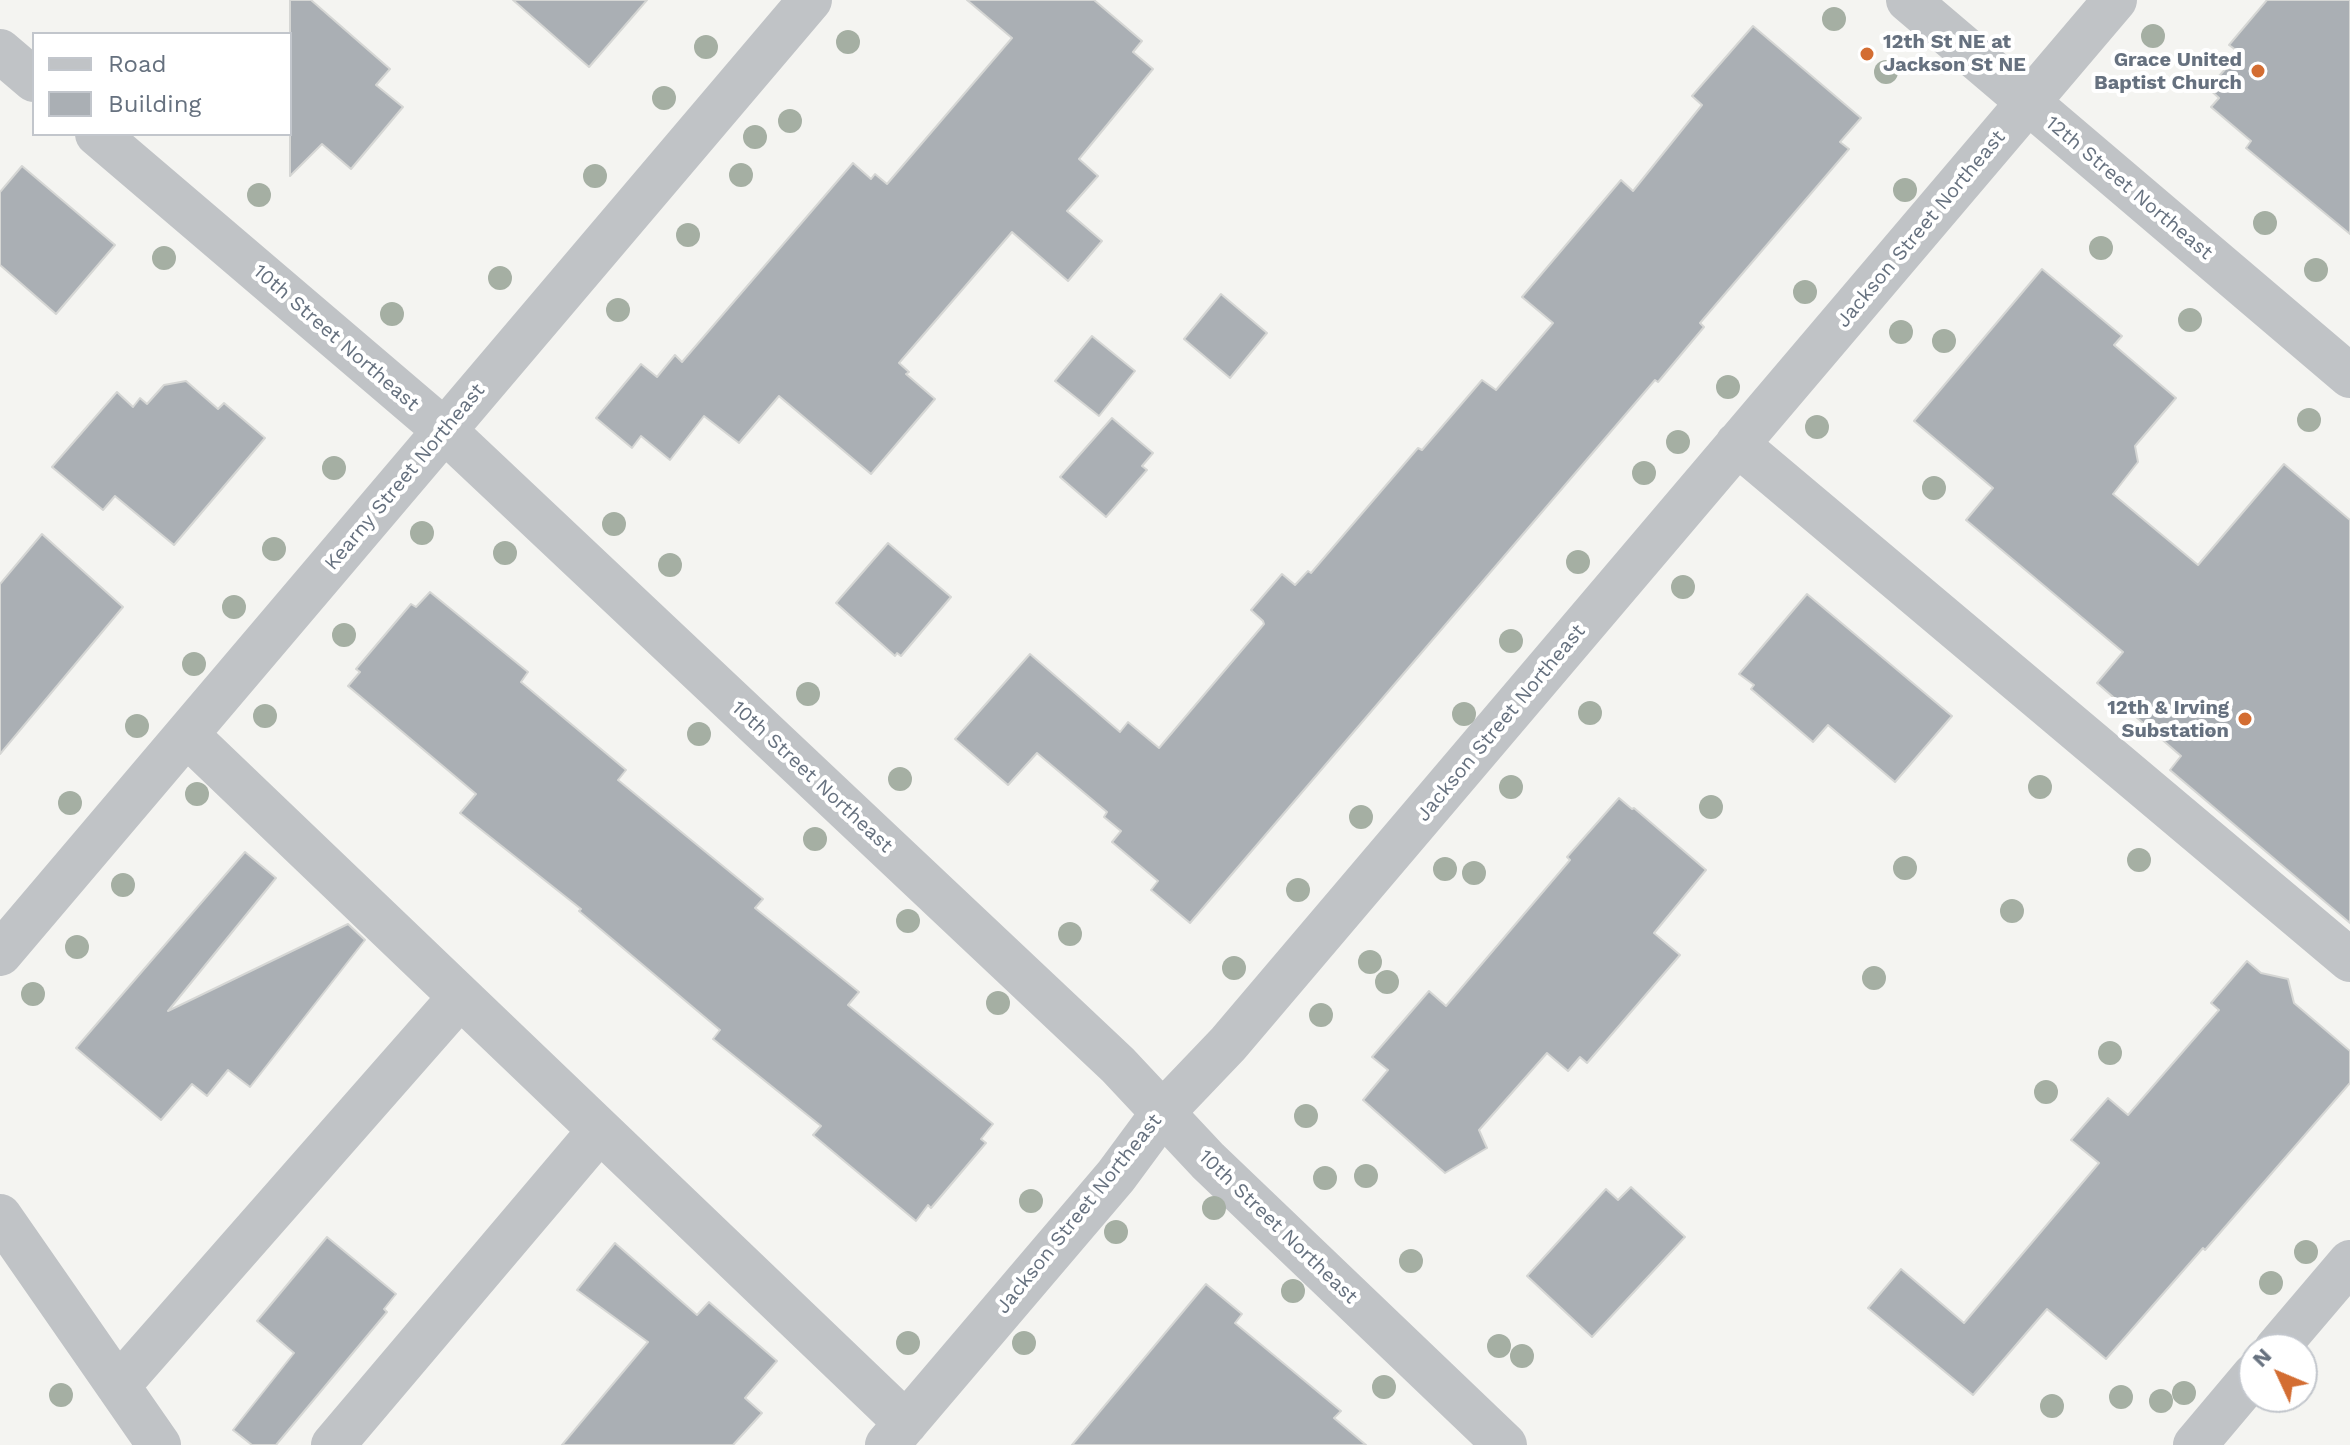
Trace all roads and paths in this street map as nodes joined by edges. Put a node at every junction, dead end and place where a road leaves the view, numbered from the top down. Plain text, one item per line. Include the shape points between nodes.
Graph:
1 (810, 0) edge
2 (1908, 0) edge
3 (2115, 0) edge
4 (0, 51) edge
5 (32, 78) edge
6 (2028, 102) junction
7 (99, 136) edge
8 (2350, 376) edge
9 (444, 430) junction
10 (1737, 444) junction
11 (187, 735) junction
12 (0, 954) edge
13 (2350, 960) edge
14 (460, 997) junction
15 (1164, 1111) junction
16 (600, 1130) junction
17 (0, 1216) edge
18 (2350, 1262) edge
19 (2290, 1333) edge
20 (118, 1386) junction
21 (2238, 1394) edge
22 (896, 1434) edge
23 (159, 1445) edge
24 (333, 1445) edge
25 (1505, 1445) edge
26 (2195, 1445) edge

1 - 9 street, Kearny Street Northeast
2 - 6 street, 12th Street Northeast
3 - 6 street, Jackson Street Northeast
4 - 5 street
6 - 8 street, 12th Street Northeast
6 - 10 street, Jackson Street Northeast
7 - 9 street, 10th Street Northeast
9 - 11 street, Kearny Street Northeast
9 - 15 street, 10th Street Northeast
10 - 13 street
10 - 15 street, Jackson Street Northeast via 1222,1051
11 - 12 street, Kearny Street Northeast
11 - 14 street
14 - 16 street
14 - 20 street
15 - 22 street, Jackson Street Northeast via 1116,1176
15 - 25 street, 10th Street Northeast via 1208,1161
16 - 22 street
16 - 24 street
17 - 20 street
18 - 19 street
20 - 23 street
21 - 26 street

